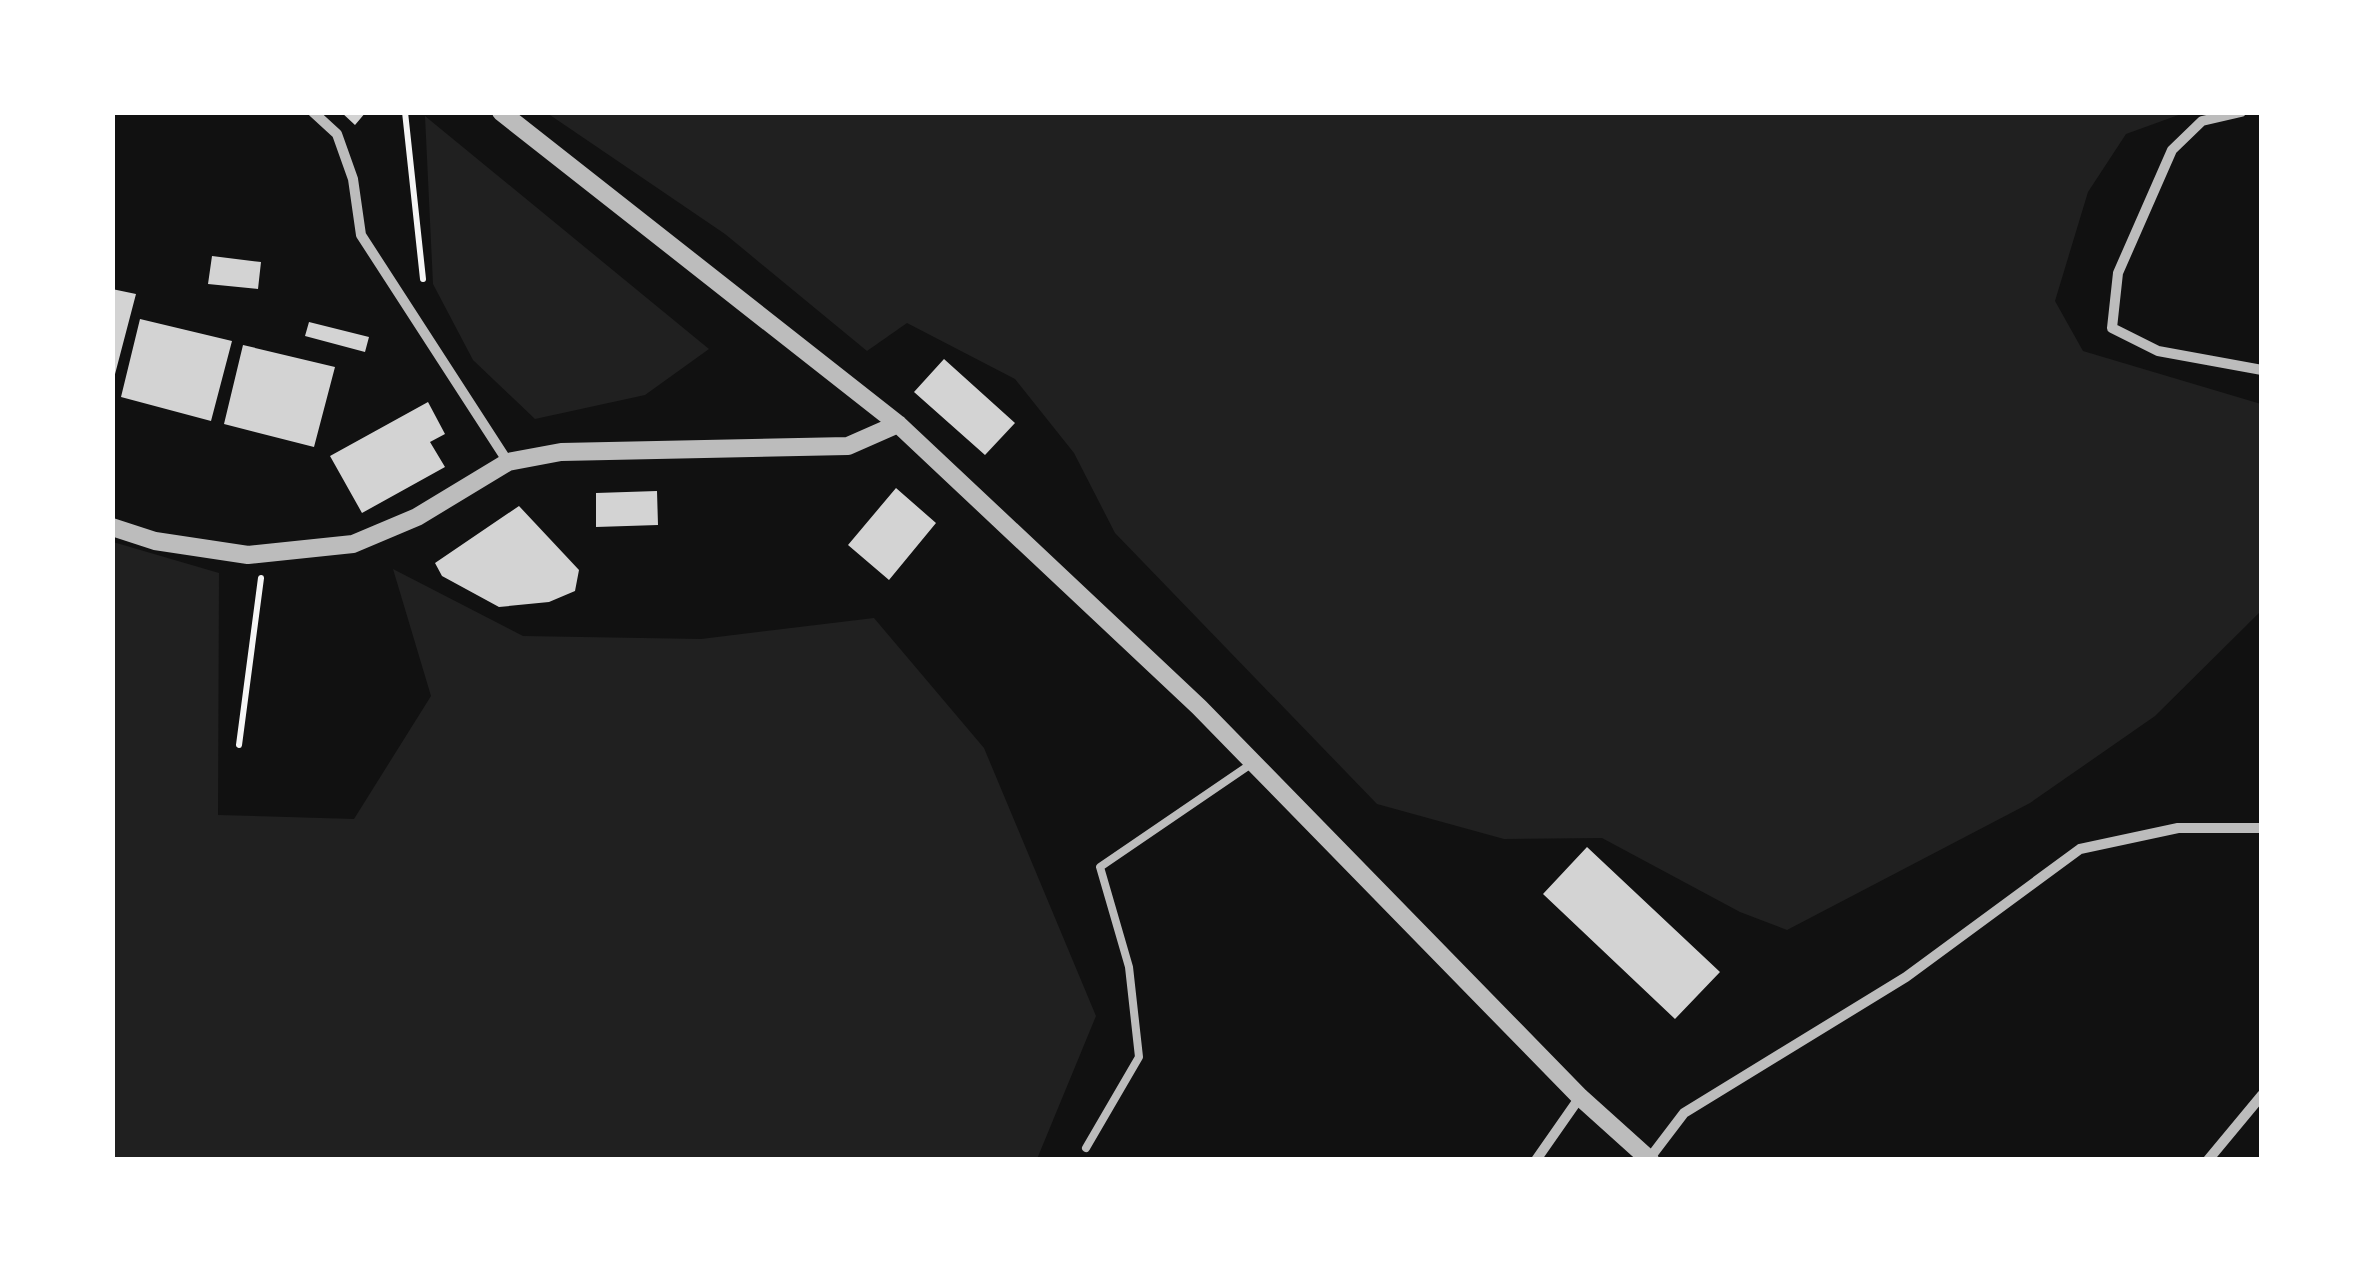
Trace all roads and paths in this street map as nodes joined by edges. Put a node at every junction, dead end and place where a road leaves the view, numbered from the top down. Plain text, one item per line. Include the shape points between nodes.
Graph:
1 (313, 112) edge
2 (405, 112) edge
3 (501, 112) edge
4 (2241, 112) edge
5 (424, 283) dead end
6 (2262, 370) edge
7 (898, 424) junction
8 (508, 462) junction
9 (112, 527) edge
10 (266, 553) junction
11 (239, 745) dead end
12 (1254, 762) junction
13 (2262, 828) edge
14 (2262, 1095) edge
15 (1580, 1096) junction
16 (1086, 1148) dead end
17 (1650, 1159) edge
18 (1536, 1160) edge
19 (2208, 1160) edge

1 - 8 street via 337,134 361,235
2 - 5 path
3 - 7 street
4 - 6 street via 2202,121 2172,150 2118,273 2112,328 2158,352
7 - 8 street via 848,446 561,452
7 - 12 street
8 - 10 street via 417,517 352,544
9 - 10 street via 155,540
10 - 11 path
12 - 15 street
12 - 16 lane via 1100,868 1129,967 1138,1058
13 - 17 street via 2178,828 2080,849 1906,977 1684,1113
14 - 19 street
15 - 17 street
15 - 18 street

